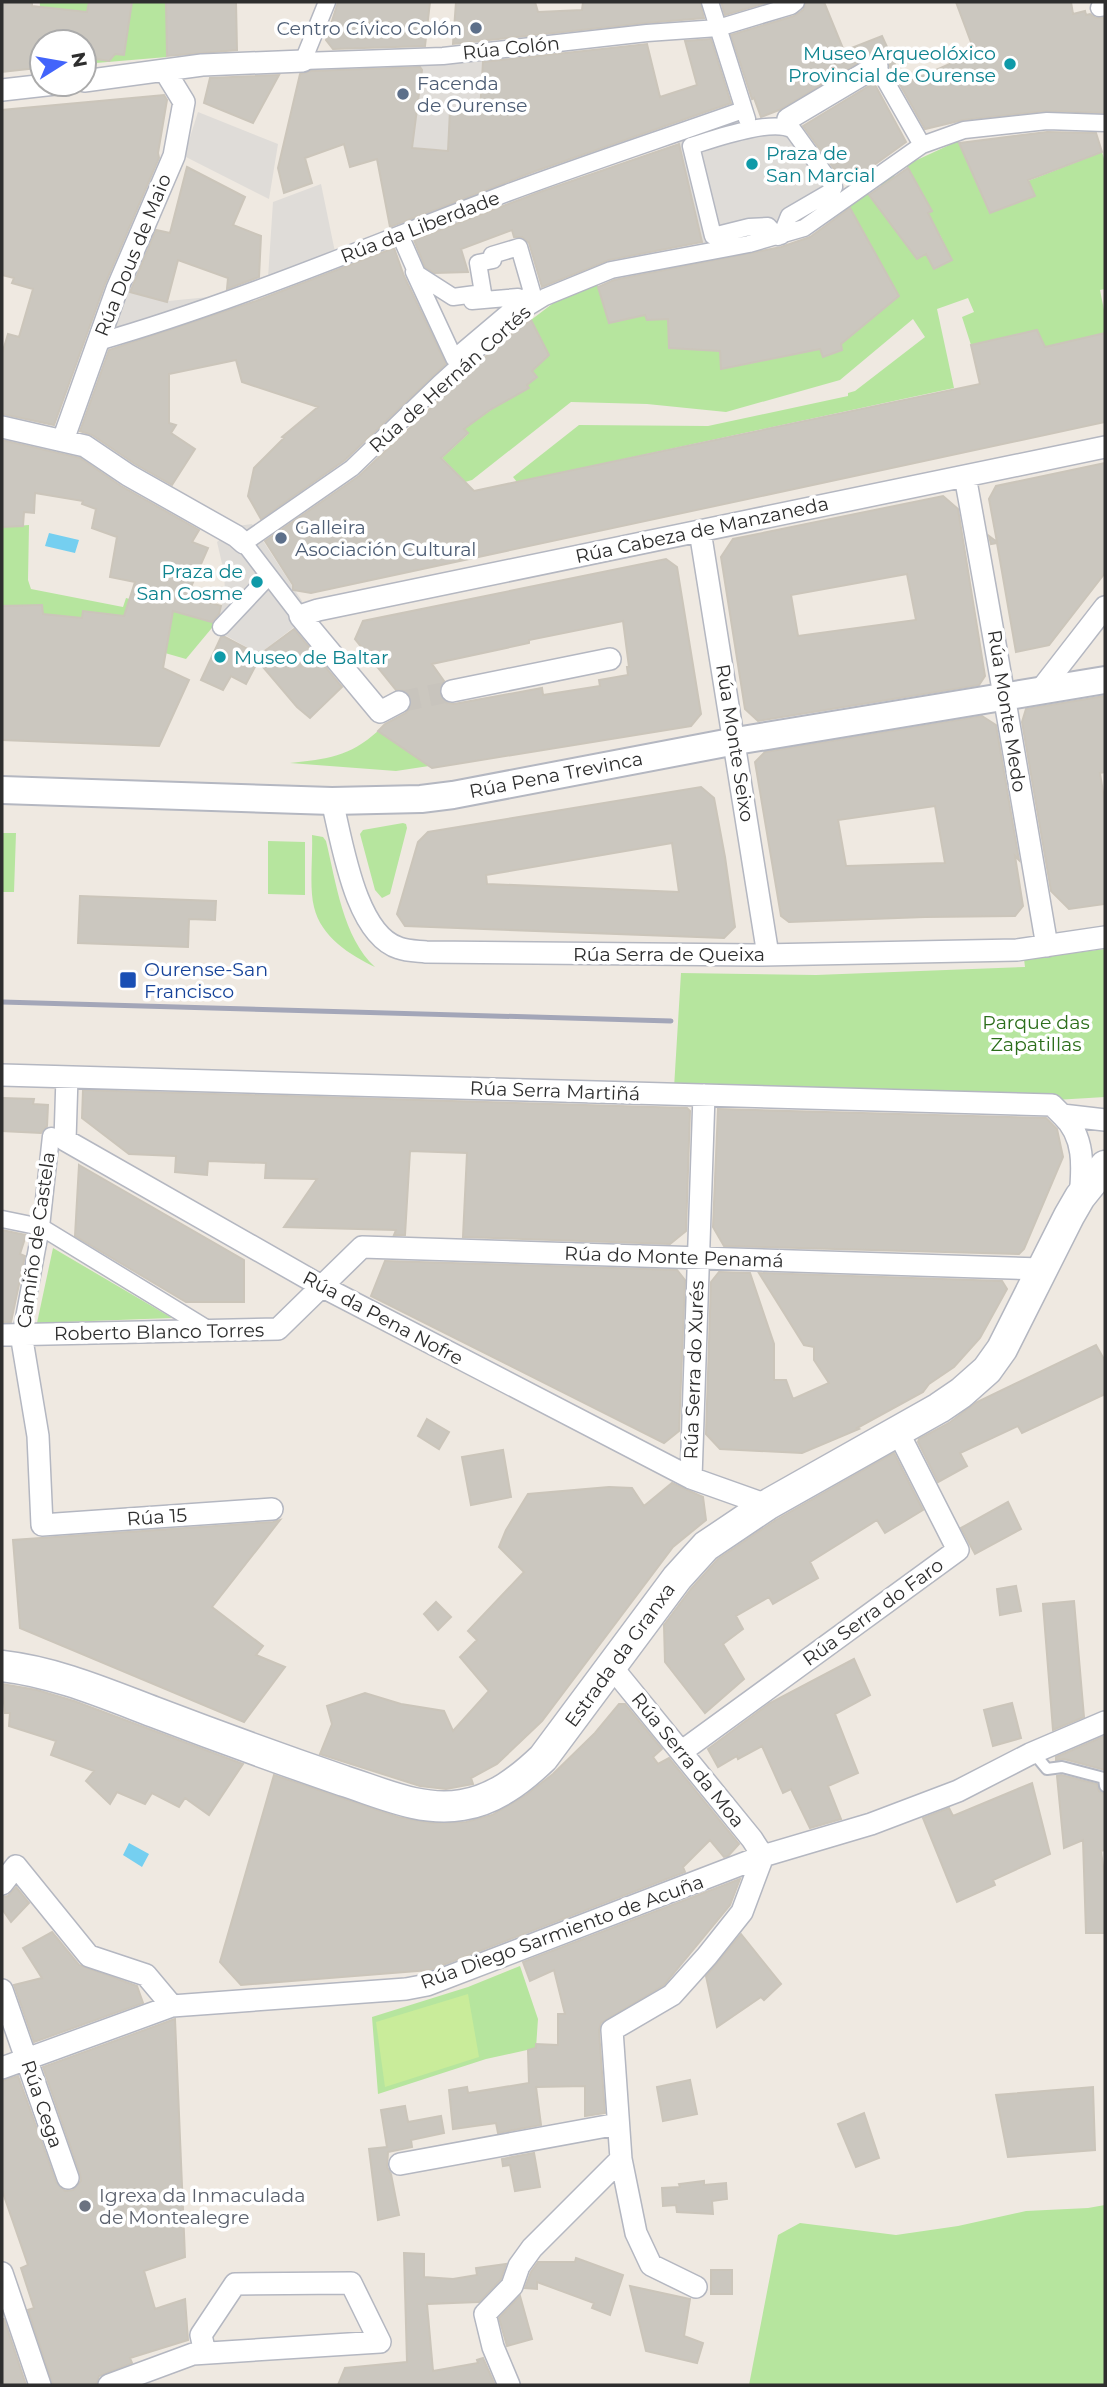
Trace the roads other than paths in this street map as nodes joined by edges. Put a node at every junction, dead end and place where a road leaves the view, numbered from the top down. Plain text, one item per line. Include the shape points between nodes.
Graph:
1 (327, 2) edge
2 (710, 2) edge
3 (792, 3) edge
4 (718, 28) junction
5 (303, 61) junction
6 (877, 66) joint
7 (165, 71) junction
8 (98, 78) edge
9 (28, 87) edge
10 (2, 90) edge
11 (743, 110) junction
12 (788, 119) joint
13 (1105, 123) edge
14 (922, 145) junction
15 (400, 235) junction
16 (779, 236) junction
17 (418, 275) junction
18 (526, 302) junction
19 (98, 342) junction
20 (2, 426) edge
21 (63, 440) junction
22 (1105, 447) edge
23 (965, 476) junction
24 (700, 531) junction
25 (244, 543) junction
26 (268, 577) junction
27 (1105, 607) edge
28 (300, 616) junction
29 (221, 627) dead end
30 (610, 659) dead end
31 (1105, 680) edge
32 (452, 691) tunnel mouth
33 (1038, 692) junction
34 (1005, 697) junction
35 (399, 702) tunnel mouth
36 (736, 741) junction
37 (2, 790) edge
38 (332, 801) junction
39 (1105, 937) edge
40 (1047, 946) junction
41 (768, 955) junction
42 (2, 1075) edge
43 (66, 1077) junction
44 (704, 1095) junction
45 (1057, 1110) junction
46 (1105, 1120) edge
47 (65, 1140) junction
48 (1105, 1166) edge
49 (1080, 1197) junction
50 (2, 1219) edge
51 (41, 1227) junction
52 (698, 1257) junction
53 (1042, 1269) junction
54 (323, 1287) junction
55 (211, 1331) junction
56 (11, 1334) edge
57 (898, 1432) junction
58 (691, 1478) junction
59 (767, 1505) junction
60 (272, 1508) dead end
61 (42, 1525) joint
62 (2, 1665) edge
63 (611, 1666) junction
64 (1105, 1722) edge
65 (681, 1752) junction
66 (1034, 1752) junction
67 (1105, 1786) edge
68 (763, 1856) junction
69 (2, 1884) edge
70 (2, 1990) edge
71 (172, 2006) junction
72 (26, 2059) junction
73 (2, 2068) edge
74 (618, 2124) junction
75 (621, 2158) junction
76 (400, 2164) dead end
77 (68, 2178) dead end
78 (2, 2273) edge
79 (696, 2287) dead end
80 (199, 2354) junction
81 (40, 2385) edge
82 (109, 2385) edge
83 (509, 2385) edge

1 - 5 street
2 - 4 street
3 - 4 street, Rúa Colón
4 - 5 street, Rúa Colón via 443,56
4 - 11 street
5 - 7 street
6 - 12 street
6 - 14 street
7 - 8 street
7 - 19 street, Rúa Dous de Maio via 184,102 174,156
9 - 10 street
11 - 12 street via 751,127
11 - 15 street, Rúa da Liberdade
13 - 14 street, Rúa de Hernán Cortés via 1047,121 964,130
14 - 16 street, Rúa de Hernán Cortés via 822,217
15 - 17 street
15 - 19 street, Rúa da Liberdade via 182,316
16 - 16 street via 768,226 713,236 691,146 750,129 785,125 793,130 834,187 789,216
16 - 18 street, Rúa de Hernán Cortés via 611,270
17 - 18 street via 456,302
17 - 18 street via 414,272 454,358
17 - 18 street via 453,298 484,293 478,263 519,247 532,292
18 - 25 street, Rúa de Hernán Cortés via 352,468
19 - 21 street, Rúa Dous de Maio
20 - 21 street
21 - 25 street via 85,446
22 - 23 street, Rúa Cabeza de Manzaneda
23 - 24 street, Rúa Cabeza de Manzaneda
23 - 34 street, Rúa Monte Medo
24 - 28 street, Rúa Cabeza de Manzaneda
24 - 36 street, Rúa Monte Seixo
25 - 26 street
26 - 28 street
26 - 29 street
27 - 33 street
28 - 35 street via 380,712
30 - 32 street
31 - 33 street, Rúa Pena Trevinca
33 - 34 street, Rúa Pena Trevinca
34 - 36 street, Rúa Pena Trevinca
34 - 40 street, Rúa Monte Medo
36 - 38 street, Rúa Pena Trevinca via 421,799
36 - 41 street, Rúa Monte Seixo
37 - 38 street, Rúa Pena Trevinca
38 - 41 street, Rúa Serra de Queixa via 366,919 374,931 398,948
39 - 40 street, Rúa Serra de Queixa
40 - 41 street, Rúa Serra de Queixa
42 - 43 street, Rúa Serra Martiñá
43 - 44 street, Rúa Serra Martiñá
43 - 47 street
44 - 45 street, Rúa Serra Martiñá
44 - 52 street, Rúa Serra do Xurés
45 - 46 street, Rúa Serra Martiñá
45 - 49 street via 1074,1125 1080,1144
47 - 51 street, Camiño de Castela via 51,1136
47 - 54 street, Rúa da Pena Nofre
48 - 49 main road, Estrada da Granxa
49 - 53 main road, Estrada da Granxa
50 - 51 street
51 - 55 street
51 - 56 street, Camiño de Castela
52 - 53 street, Rúa do Monte Penamá
52 - 54 street, Rúa do Monte Penamá via 362,1247
52 - 58 street, Rúa Serra do Xurés
53 - 57 main road, Estrada da Granxa via 987,1370 961,1393
54 - 55 street, Roberto Blanco Torres via 278,1329
54 - 58 street, Rúa da Pena Nofre
55 - 56 street, Roberto Blanco Torres
56 - 61 street, Camiño de Castela via 38,1436
57 - 59 main road, Estrada da Granxa
57 - 65 street, Rúa Serra do Faro via 958,1550
58 - 59 street, Rúa da Pena Nofre
59 - 63 main road, Estrada da Granxa via 721,1534 692,1560
60 - 61 street, Rúa 15
62 - 63 main road, Estrada da Granxa via 73,1681 274,1757 414,1804 439,1807 483,1800 523,1776 564,1732
63 - 65 street, Rúa Serra da Moa
64 - 66 street, Rúa Diego Sarmiento de Acuña
65 - 68 street, Rúa Serra da Moa
66 - 67 lane via 1047,1769 1104,1778
66 - 68 street, Rúa Diego Sarmiento de Acuña via 958,1791
68 - 71 street, Rúa Diego Sarmiento de Acuña via 427,1985
68 - 74 street via 742,1912 707,1956 672,1995 612,2030
69 - 71 street via 16,1866 89,1956 146,1975
70 - 72 street, Rúa Cega
71 - 72 street, Rúa Diego Sarmiento de Acuña
72 - 73 street, Rúa Diego Sarmiento de Acuña
72 - 77 street, Rúa Cega
74 - 75 street
74 - 76 street
75 - 79 street via 636,2233 651,2265
75 - 83 street via 532,2248 512,2286 485,2314
78 - 81 street
80 - 80 street via 272,2349 380,2342 351,2283 235,2284 201,2335
80 - 82 street

